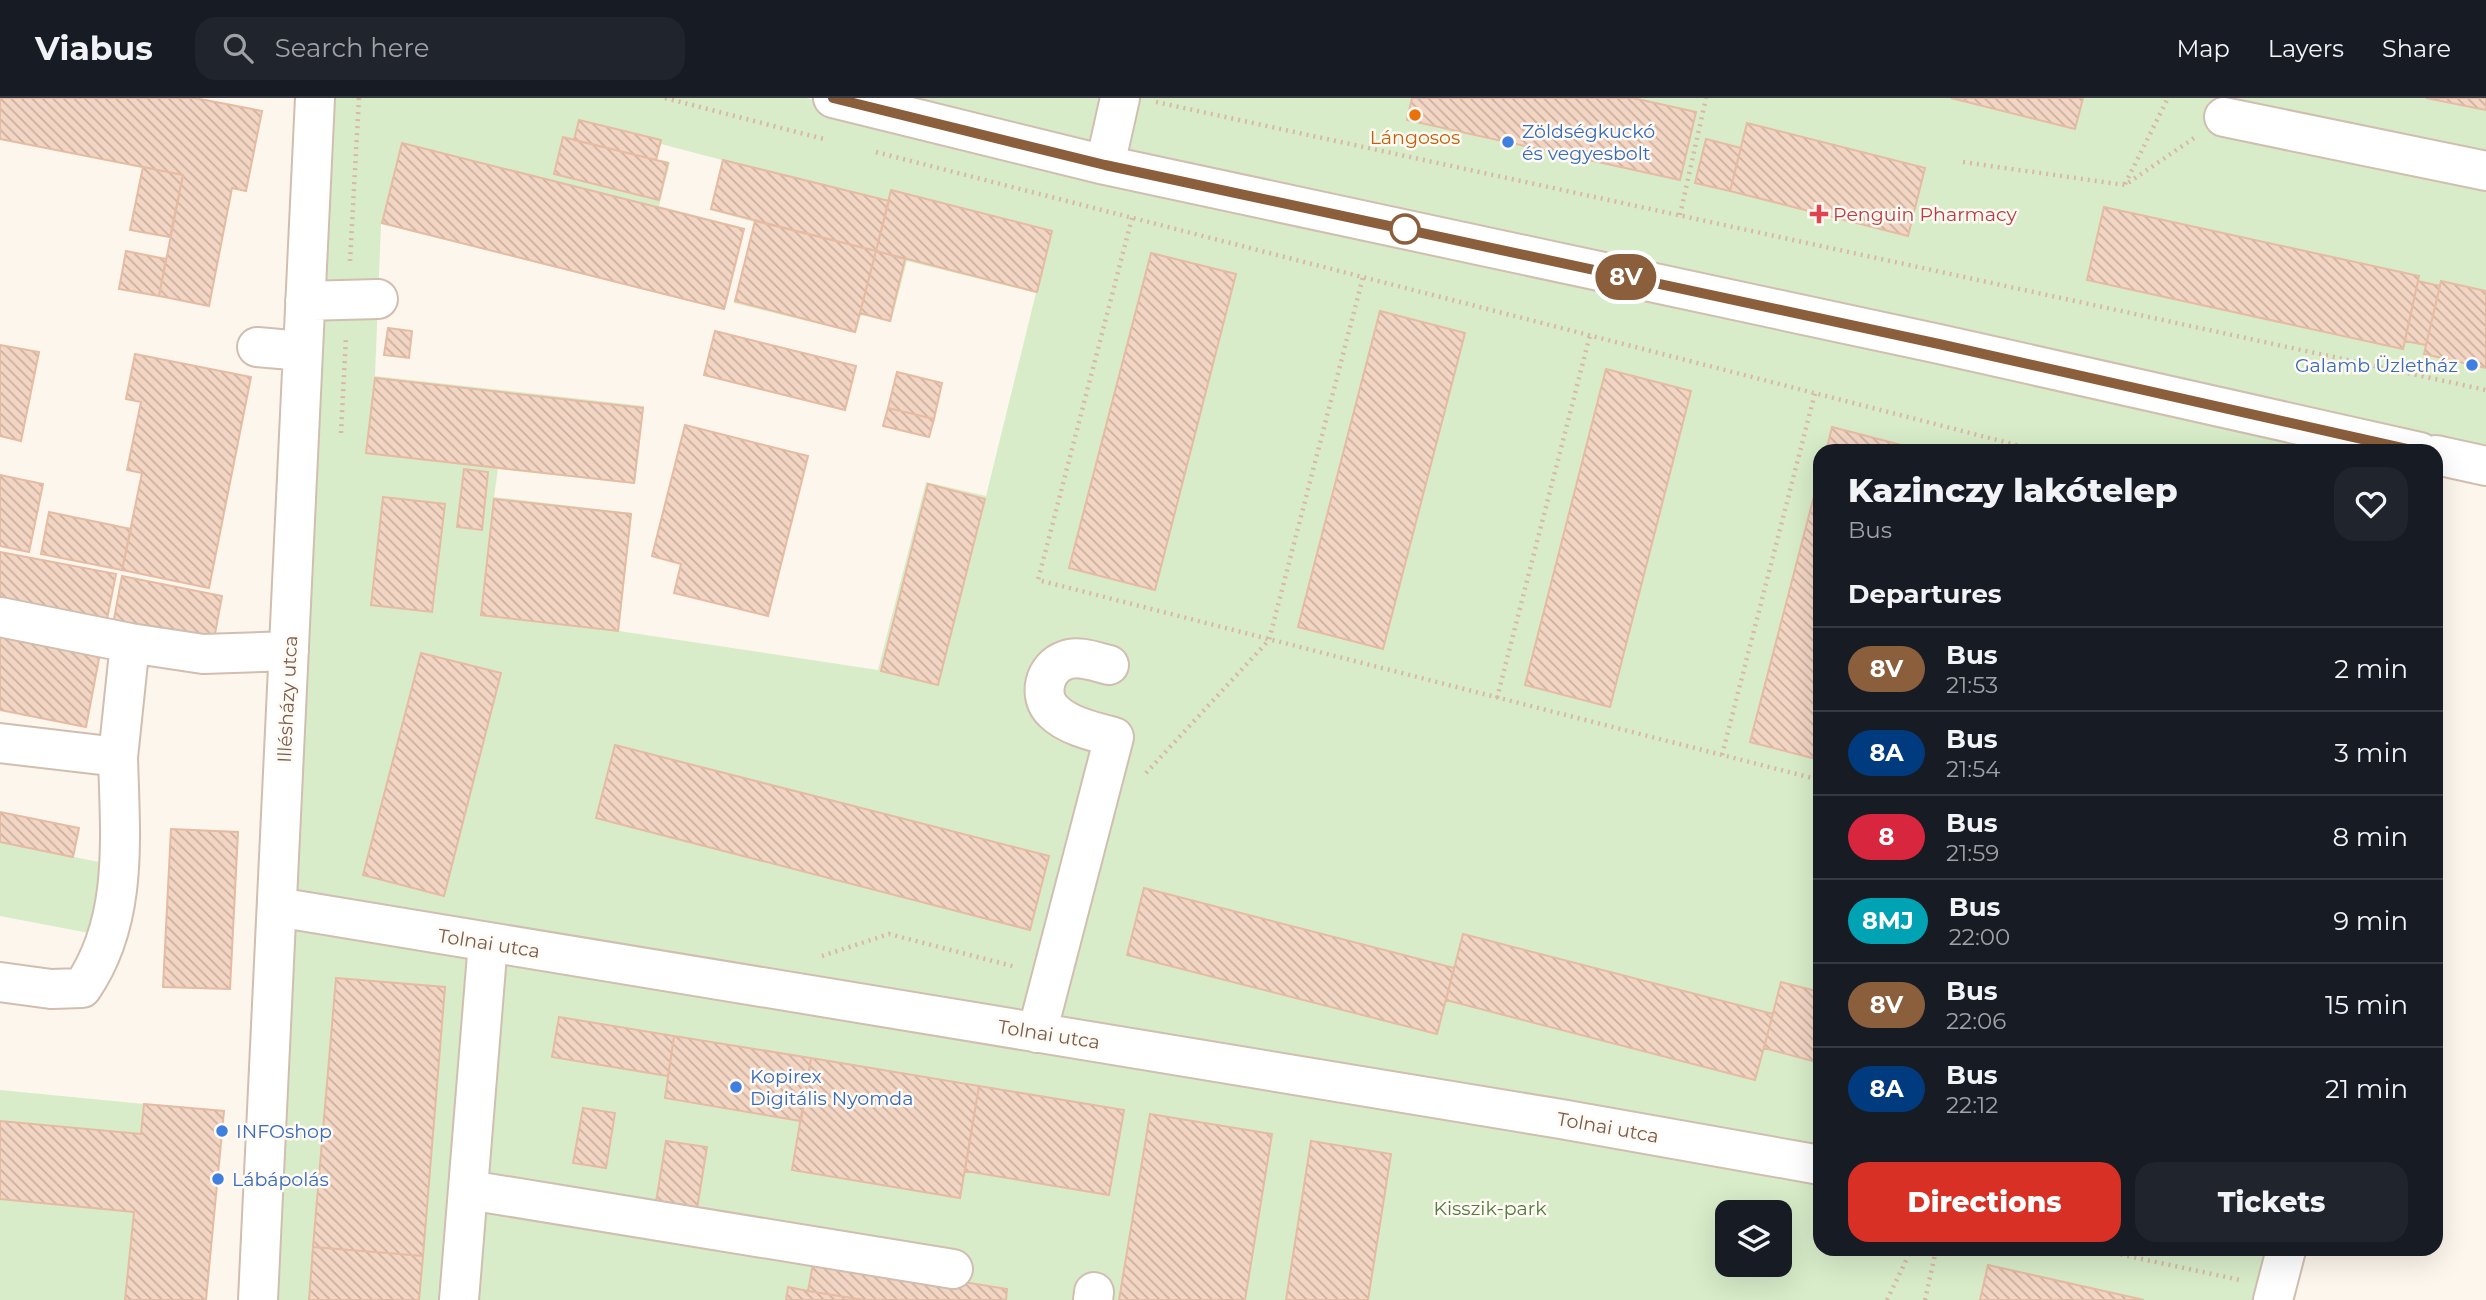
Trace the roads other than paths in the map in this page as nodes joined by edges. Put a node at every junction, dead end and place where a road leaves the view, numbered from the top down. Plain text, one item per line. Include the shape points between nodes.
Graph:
1 (315, 98) edge
2 (833, 98) edge
3 (1137, 100) edge
4 (2224, 117) road end
5 (1105, 165) junction
6 (2486, 171) edge
7 (378, 299) dead end
8 (305, 301) junction
9 (257, 347) dead end
10 (303, 351) junction
11 (2365, 444) edge
12 (2443, 461) edge
13 (2486, 466) edge
14 (0, 617) edge
15 (130, 643) junction
16 (289, 650) junction
17 (1108, 664) dead end
18 (0, 743) edge
19 (118, 757) junction
20 (277, 907) junction
21 (488, 942) junction
22 (0, 982) edge
23 (1037, 1033) junction
24 (1813, 1164) edge
25 (470, 1190) junction
26 (2282, 1256) edge
27 (953, 1269) dead end
28 (2262, 1291) edge
29 (258, 1300) edge
30 (459, 1300) edge

1 - 8 street, Illésházy utca
2 - 5 street
3 - 5 street
4 - 6 street
5 - 11 street via 1939,344
7 - 8 street
8 - 10 street, Illésházy utca
9 - 10 street
10 - 16 street, Illésházy utca
12 - 13 street
14 - 15 street
15 - 16 street via 203,654
15 - 19 street
16 - 20 street, Illésházy utca
17 - 23 street via 1066,660 1050,671 1043,691 1054,713 1114,737
18 - 19 street
19 - 22 street via 121,868 106,942 94,970 82,988
20 - 21 street, Tolnai utca
20 - 29 street, Illésházy utca
21 - 23 street, Tolnai utca
21 - 25 street
23 - 24 street, Tolnai utca
25 - 27 street
25 - 30 street
26 - 28 street

